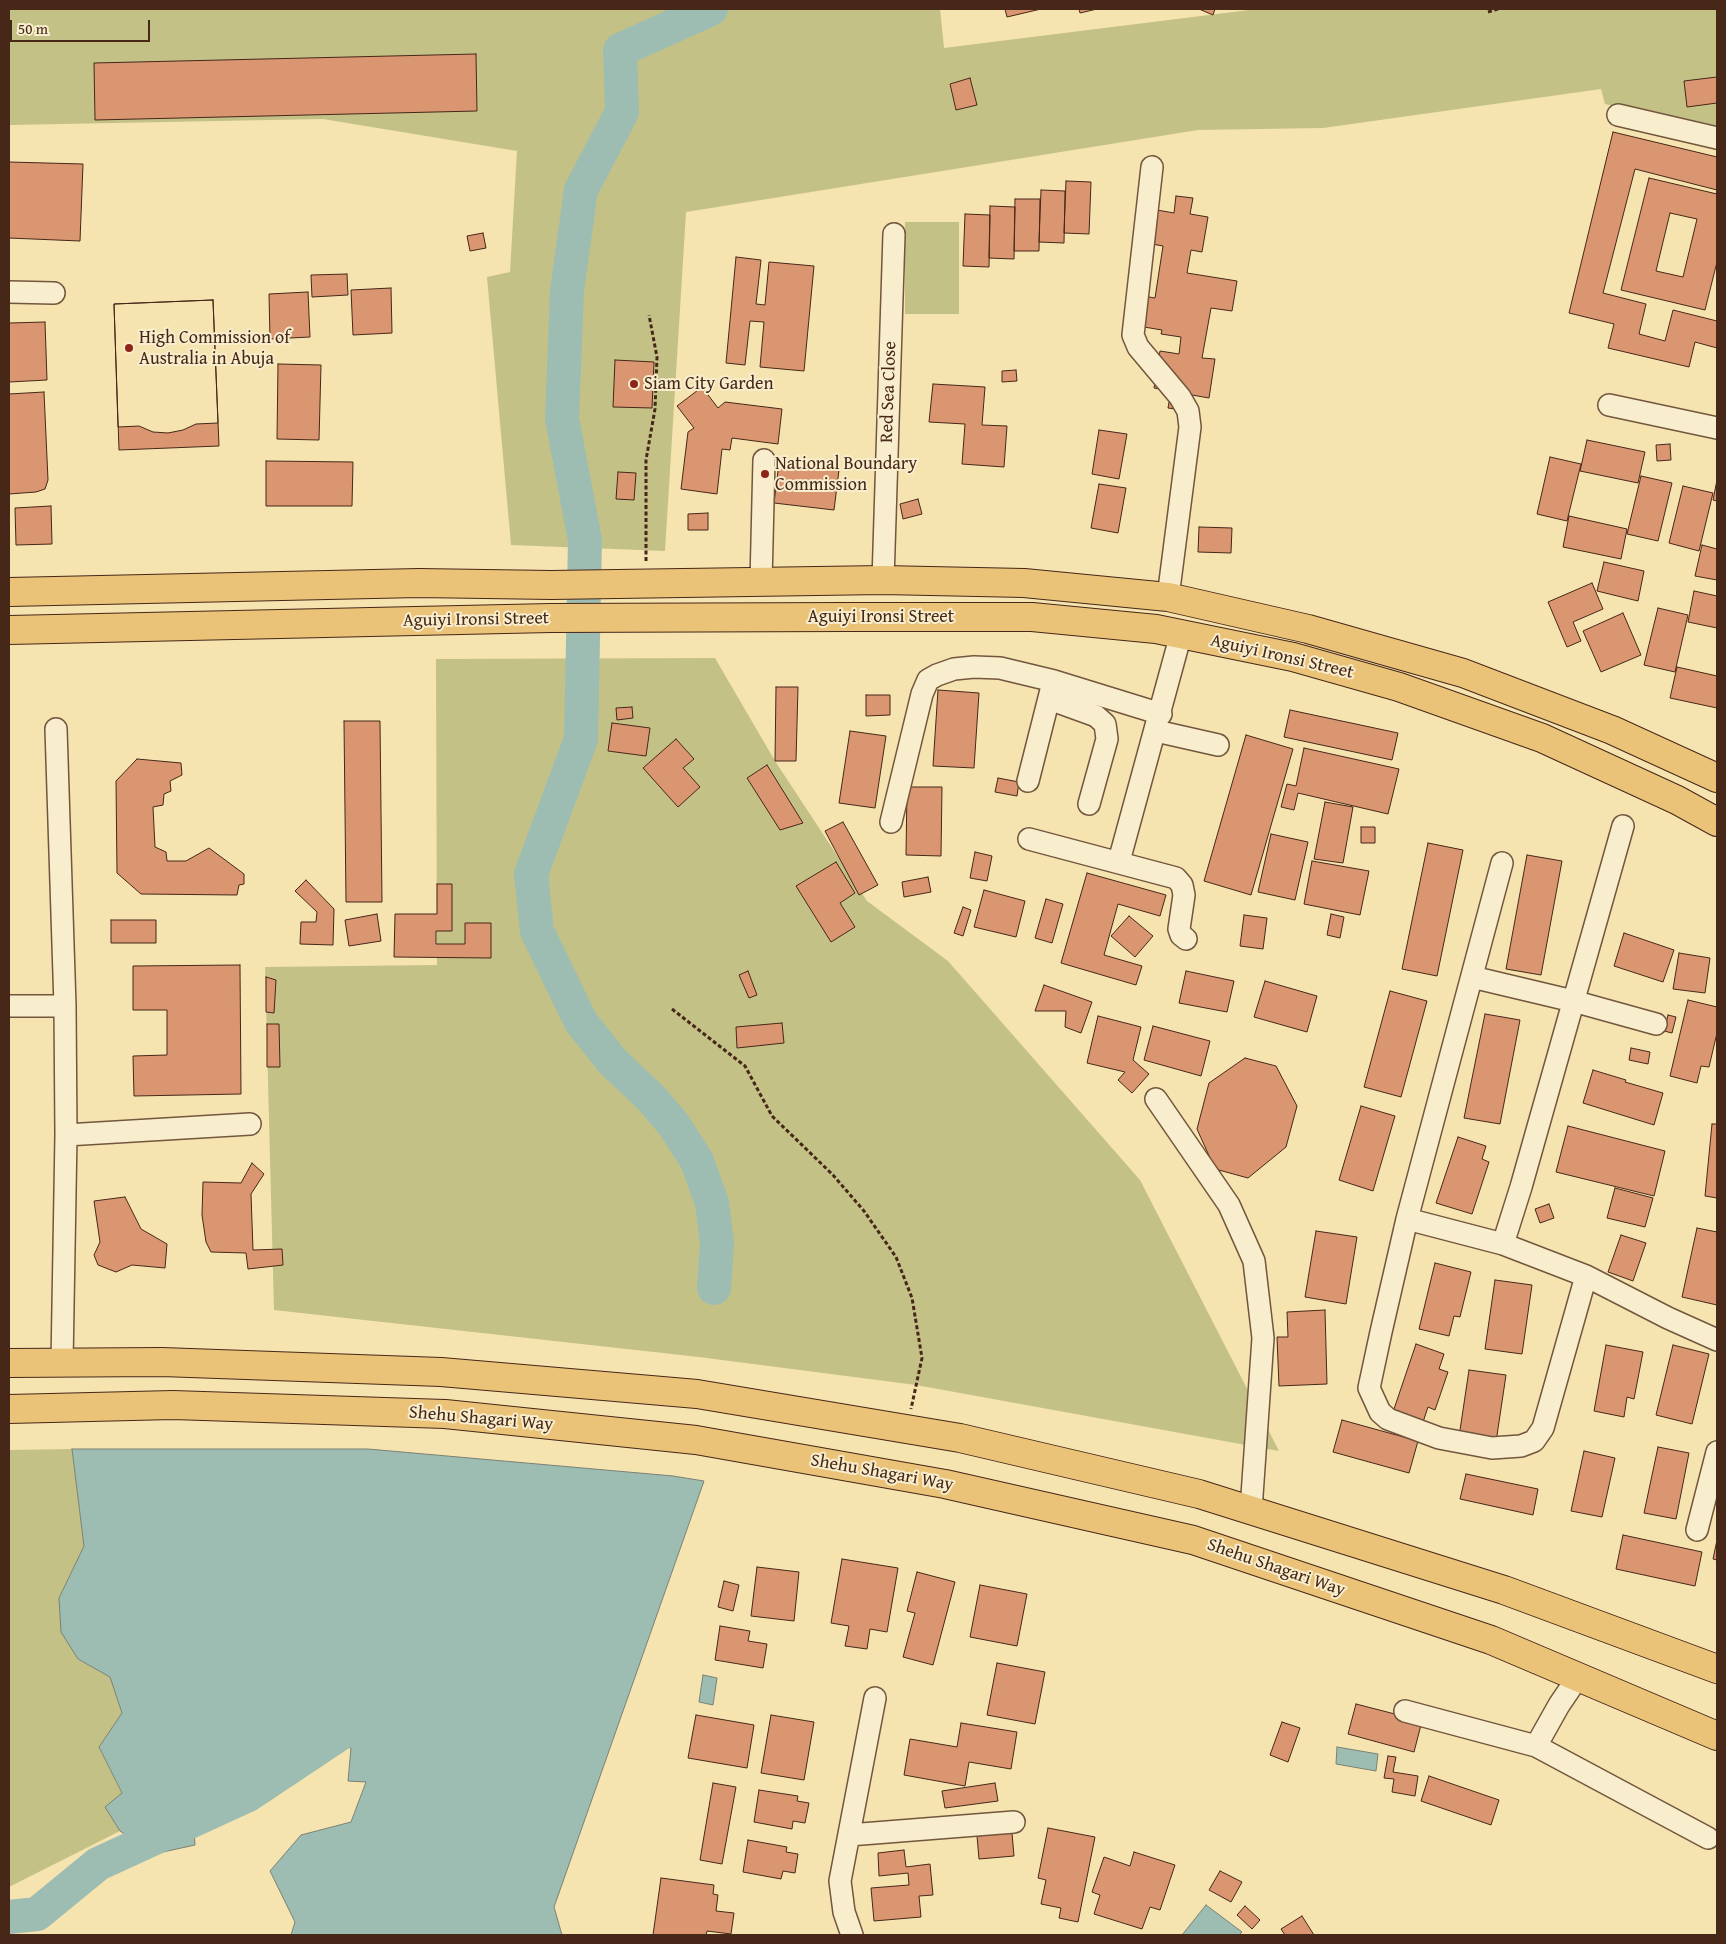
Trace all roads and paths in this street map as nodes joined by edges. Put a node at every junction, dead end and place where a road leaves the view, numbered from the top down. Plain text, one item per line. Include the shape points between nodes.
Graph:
1 (1498, 9) edge
2 (1488, 12) dead end
3 (1618, 115) dead end
4 (1717, 138) edge
5 (1152, 167) dead end
6 (894, 234) dead end
7 (9, 292) edge
8 (54, 292) dead end
9 (649, 315) dead end
10 (1609, 405) dead end
11 (1717, 428) edge
12 (764, 460) dead end
13 (883, 580) junction
14 (761, 582) junction
15 (638, 584) junction
16 (9, 592) edge
17 (1168, 598) junction
18 (9, 630) edge
19 (1181, 634) junction
20 (1051, 690) junction
21 (1158, 722) junction
22 (56, 729) dead end
23 (1218, 744) dead end
24 (1717, 778) edge
25 (1028, 781) dead end
26 (1089, 804) dead end
27 (891, 822) dead end
28 (1717, 822) edge
29 (1623, 826) dead end
30 (1029, 839) dead end
31 (1120, 862) junction
32 (1502, 863) dead end
33 (1186, 939) dead end
34 (1472, 977) junction
35 (1573, 1001) junction
36 (9, 1006) edge
37 (65, 1006) junction
38 (672, 1009) dead end
39 (1656, 1024) dead end
40 (1156, 1099) dead end
41 (250, 1124) dead end
42 (66, 1135) junction
43 (1407, 1219) junction
44 (1503, 1244) junction
45 (1586, 1276) junction
46 (1717, 1340) edge
47 (62, 1363) junction
48 (9, 1364) edge
49 (9, 1409) edge
50 (907, 1429) junction
51 (1717, 1452) edge
52 (1251, 1510) junction
53 (1697, 1530) dead end
54 (1717, 1669) edge
55 (1578, 1677) junction
56 (875, 1698) dead end
57 (1406, 1711) dead end
58 (1717, 1736) edge
59 (1536, 1746) junction
60 (1014, 1822) dead end
61 (849, 1835) junction
62 (1708, 1838) dead end
63 (852, 1935) edge

1 - 2 path
3 - 4 street
5 - 17 street via 1133,335 1138,347 1180,397 1188,411 1190,427
6 - 13 street, Red Sea Close
7 - 8 street
9 - 15 path via 657,357 655,409 646,460
10 - 11 street
12 - 14 street
13 - 14 main road, Aguiyi Ironsi Street
13 - 17 main road, Aguiyi Ironsi Street via 1024,583
14 - 15 main road, Aguiyi Ironsi Street
15 - 16 main road, Aguiyi Ironsi Street via 419,583
17 - 24 main road, Aguiyi Ironsi Street via 1308,629 1463,673 1612,730
18 - 19 main road, Aguiyi Ironsi Street via 551,618 1032,617
19 - 21 street
19 - 28 main road, Aguiyi Ironsi Street via 1292,657 1399,687 1542,738 1677,800
20 - 21 street
20 - 25 street
20 - 26 street via 1105,724 1107,739
20 - 27 street via 1000,668 954,670 928,680
21 - 23 street
21 - 31 street
22 - 37 street
29 - 35 street
30 - 31 street
31 - 33 street via 1176,878 1182,885 1184,895 1179,929
32 - 34 street
34 - 35 street
34 - 43 street
35 - 39 street
35 - 44 street
36 - 37 street
37 - 42 street
38 - 50 path via 745,1066 772,1116 833,1175 864,1211 896,1257 912,1298 922,1358
40 - 52 street via 1229,1205 1254,1260 1263,1338
41 - 42 street
42 - 47 street
43 - 44 street
43 - 45 street via 1369,1388 1380,1412 1388,1419 1439,1438 1492,1448 1521,1446 1534,1441 1543,1428
44 - 45 street
45 - 46 street
47 - 48 main road
47 - 50 main road via 162,1362 440,1372 697,1394
49 - 55 main road, Shehu Shagari Way via 173,1405 446,1414 696,1440 945,1484 1194,1540 1491,1640
50 - 52 main road via 960,1438 1199,1494
51 - 53 street
52 - 54 main road via 1504,1590
55 - 58 main road, Shehu Shagari Way
55 - 59 street
56 - 61 street
57 - 59 street
59 - 62 street
60 - 61 street
61 - 63 street via 840,1881 844,1912

